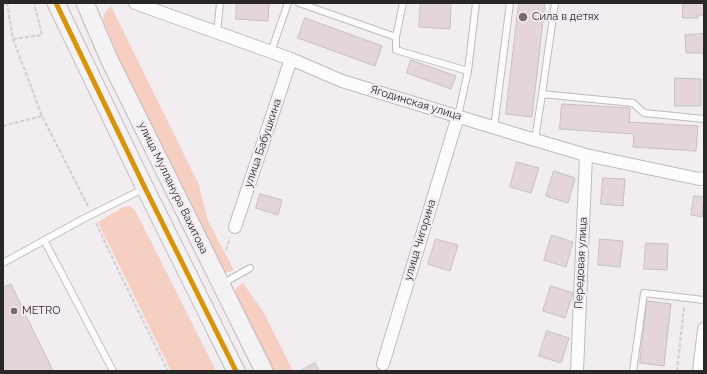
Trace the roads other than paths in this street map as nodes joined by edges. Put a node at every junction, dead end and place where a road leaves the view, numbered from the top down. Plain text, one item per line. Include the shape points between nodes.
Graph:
1 (56, 3) edge
2 (85, 3) edge
3 (135, 3) edge
4 (220, 3) edge
5 (288, 3) edge
6 (299, 3) edge
7 (403, 3) edge
8 (476, 3) edge
9 (510, 3) edge
10 (555, 3) edge
11 (217, 32) junction
12 (396, 37) junction
13 (271, 52) junction
14 (291, 59) junction
15 (468, 71) junction
16 (542, 94) junction
17 (458, 116) junction
18 (704, 119) edge
19 (494, 128) junction
20 (535, 140) junction
21 (586, 155) junction
22 (704, 178) edge
23 (145, 188) junction
24 (235, 227) dead end
25 (44, 240) junction
26 (3, 263) edge
27 (250, 268) dead end
28 (221, 284) junction
29 (704, 300) edge
30 (704, 329) edge
31 (383, 364) dead end
32 (113, 371) edge
33 (236, 371) edge
34 (264, 371) edge
35 (577, 371) edge
36 (633, 371) edge
37 (699, 371) edge

1 - 23 main road
2 - 28 main road, улица Мулланура Вахитова via 109,59
3 - 11 street, Ягодинская улица
4 - 11 lane
5 - 13 lane
6 - 12 lane
7 - 12 lane
8 - 15 lane
9 - 19 lane
10 - 16 lane
11 - 13 street, Ягодинская улица
12 - 15 lane via 396,50
13 - 14 street, Ягодинская улица
14 - 17 street, Ягодинская улица via 342,81
14 - 24 street, улица Бабушкина
15 - 17 lane
16 - 18 lane via 633,103 644,113
16 - 20 lane
17 - 19 street, Ягодинская улица
17 - 31 street, улица Чигорина
19 - 20 street, Ягодинская улица
20 - 21 street, Ягодинская улица
21 - 22 street, Ягодинская улица
21 - 35 street, Передовая улица
23 - 25 lane
23 - 33 main road
25 - 26 lane
25 - 32 lane
27 - 28 lane
28 - 34 main road, улица Мулланура Вахитова
29 - 36 lane via 644,293
30 - 37 street

